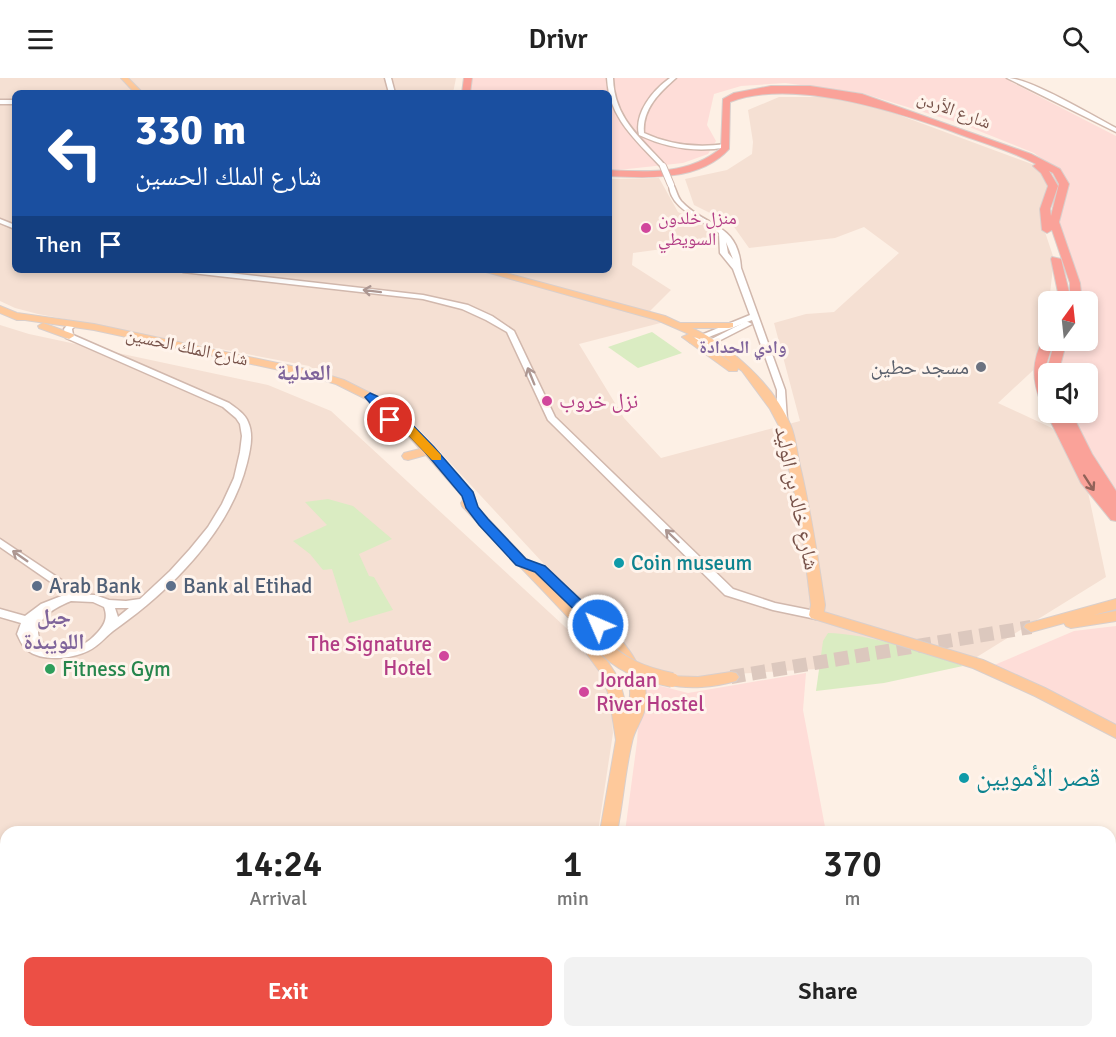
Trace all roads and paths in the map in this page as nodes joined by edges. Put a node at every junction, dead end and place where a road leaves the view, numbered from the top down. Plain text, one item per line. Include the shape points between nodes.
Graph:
1 (117, 78) edge
2 (124, 78) edge
3 (673, 78) edge
4 (1010, 78) edge
5 (128, 90) edge
6 (136, 90) edge
7 (612, 97) edge
8 (927, 122) junction
9 (1116, 130) edge
10 (725, 146) junction
11 (696, 148) junction
12 (714, 158) junction
13 (612, 174) edge
14 (612, 174) edge
15 (209, 273) edge
16 (496, 273) edge
17 (1065, 291) edge
18 (1075, 291) edge
19 (616, 304) junction
20 (0, 309) edge
21 (13, 315) junction
22 (756, 318) junction
23 (677, 324) junction
24 (729, 325) junction
25 (74, 330) junction
26 (702, 341) junction
27 (782, 420) junction
28 (1058, 423) edge
29 (1070, 423) edge
30 (1116, 502) edge
31 (1116, 517) edge
32 (0, 542) edge
33 (521, 562) junction
34 (71, 597) junction
35 (143, 602) junction
36 (107, 604) junction
37 (1116, 604) edge
38 (0, 613) edge
39 (816, 615) junction
40 (1116, 616) edge
41 (28, 621) junction
42 (110, 628) junction
43 (731, 677) tunnel mouth
44 (637, 685) junction
45 (615, 688) junction
46 (1116, 732) edge
47 (624, 740) junction
48 (610, 826) edge

1 - 5 main road
2 - 6 main road
3 - 11 street via 658,90 640,126 641,134
4 - 9 street
7 - 22 street, bridge via 633,135 663,166 682,205 722,233 724,253 736,267
8 - 10 highway, شارع الأردن via 849,93 797,88 761,90 726,101
8 - 13 highway, شارع الأردن via 834,94 761,93 742,99 736,106 732,122 735,148 726,157 681,173 647,177
8 - 17 highway, شارع الأردن via 1046,171 1053,186 1045,209 1045,225
8 - 18 highway, شارع الأردن via 1028,156 1060,174 1064,184 1054,222
10 - 11 street
10 - 12 highway, شارع الأردن
11 - 12 street
12 - 14 highway, شارع الأردن via 676,171
39 -> 15 street via 729,592 551,418 513,336 499,323 439,300
16 - 19 main road, شارع خالد بن الوليد
19 - 23 main road, شارع خالد بن الوليد
19 - 26 main road, شارع خالد بن الوليد
20 - 21 main road, شارع الملك الحسين
21 - 25 main road, شارع الملك الحسين
21 - 25 main road, شارع الملك الحسين via 43,326
22 - 24 street
22 - 26 street
22 - 27 street via 781,390
23 - 24 main road
23 - 26 main road, شارع خالد بن الوليد
24 - 26 street
25 - 33 main road, شارع الملك الحسين via 105,330 315,374 370,397
25 - 35 street via 226,405 243,420 245,427 244,459 231,500 181,565
26 - 27 main road, شارع خالد بن الوليد via 759,387
27 - 39 main road, شارع خالد بن الوليد via 806,517
28 -> 31 highway via 1088,483
29 - 30 highway
34 -> 32 street via 59,583
33 - 43 main road, bridge via 612,657 625,665 640,673 672,680 698,682
33 - 44 main road, شارع الملك الحسين via 540,569 598,625 626,656
33 - 45 main road, شارع الملك الحسين via 527,575 595,653
34 - 36 street via 93,597
34 - 41 street via 44,606
35 - 36 street
35 - 42 street
36 - 42 street via 113,613
37 - 40 main road via 1033,626
38 - 41 street
39 - 46 main road via 978,664
41 - 42 street via 24,639 34,650 50,654 81,649
44 - 45 main road
44 - 47 main road, شارع الملك الحسين via 634,719
45 - 47 main road, شارع الملك الحسين
47 - 48 main road, شارع الملك الحسين

